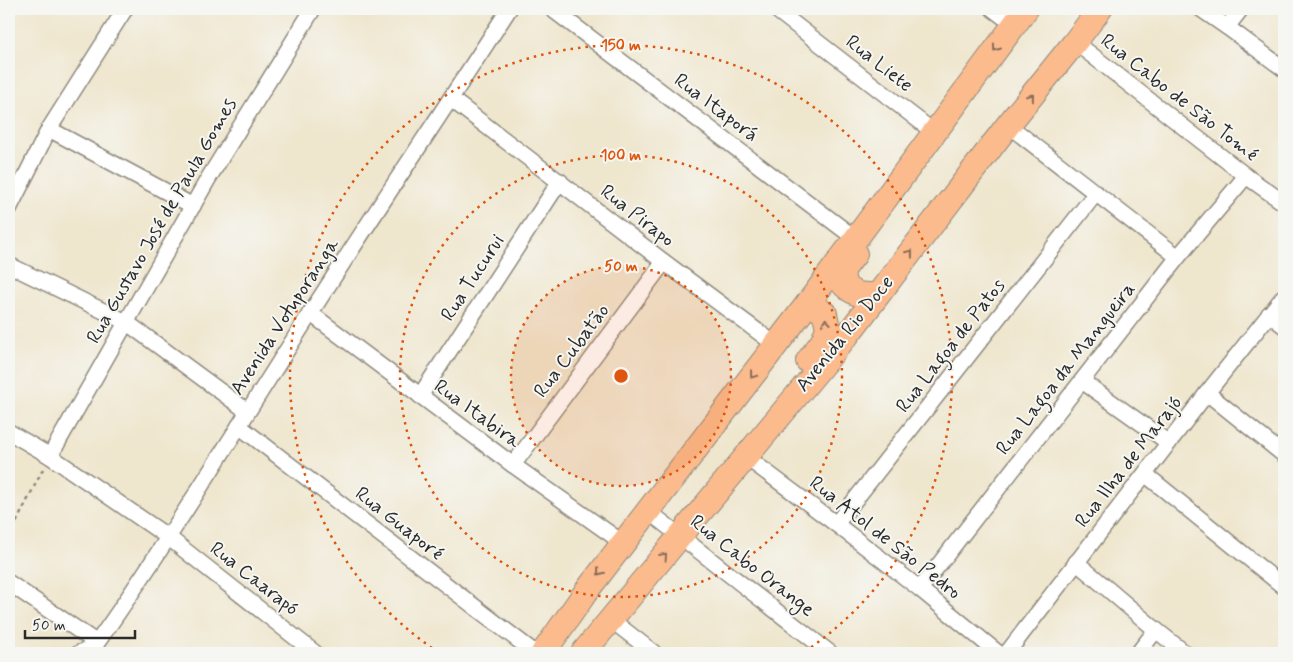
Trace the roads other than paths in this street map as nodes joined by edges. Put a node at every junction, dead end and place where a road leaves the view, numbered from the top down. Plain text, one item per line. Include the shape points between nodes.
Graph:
1 (125, 9) edge
2 (313, 9) edge
3 (509, 9) edge
4 (552, 9) edge
5 (775, 9) edge
6 (992, 9) edge
7 (1100, 9) edge
8 (1200, 9) edge
9 (1242, 9) edge
10 (1020, 17) edge
11 (1228, 27) junction
12 (1075, 42) junction
13 (1284, 70) edge
14 (451, 99) junction
15 (1008, 125) junction
16 (49, 129) junction
17 (930, 140) junction
18 (1246, 176) junction
19 (560, 181) junction
20 (1096, 192) junction
21 (1284, 203) edge
22 (193, 206) junction
23 (9, 208) edge
24 (856, 239) junction
25 (1178, 257) junction
26 (664, 262) junction
27 (9, 265) edge
28 (878, 295) junction
29 (1284, 296) edge
30 (809, 302) junction
31 (310, 313) junction
32 (1269, 314) junction
33 (126, 322) junction
34 (1284, 326) edge
35 (776, 345) junction
36 (1082, 381) junction
37 (1207, 393) junction
38 (420, 396) junction
39 (247, 411) junction
40 (239, 426) junction
41 (9, 432) edge
42 (762, 437) junction
43 (1168, 443) junction
44 (1284, 455) edge
45 (50, 456) junction
46 (746, 457) junction
47 (512, 464) junction
48 (1145, 474) junction
49 (648, 511) junction
50 (836, 524) junction
51 (681, 536) junction
52 (168, 537) junction
53 (623, 543) junction
54 (1076, 562) junction
55 (9, 583) edge
56 (1284, 587) edge
57 (920, 589) junction
58 (610, 619) junction
59 (1156, 630) junction
60 (98, 648) edge
61 (79, 653) edge
62 (315, 653) edge
63 (535, 653) edge
64 (543, 653) edge
65 (583, 653) edge
66 (654, 653) edge
67 (830, 653) edge
68 (998, 653) edge
69 (1007, 653) edge
70 (1138, 653) edge
71 (1185, 653) edge

1 - 16 street
2 - 22 street, Rua Gustavo José de Paula Gomes
3 - 14 street, Avenida Votuporanga
4 - 24 street, Rua Itaporá
5 - 17 street, Rua Liete
6 - 10 street
7 - 12 main road, Avenida Rio Doce
8 - 11 street
9 - 11 street
10 -> 17 main road
11 - 13 street
15 -> 12 main road, Avenida Rio Doce
12 - 18 street, Rua Cabo de São Tomé
14 - 19 street, Rua Pirapo
14 - 31 street, Avenida Votuporanga
15 - 20 street
28 -> 15 main road, Avenida Rio Doce
16 - 22 street
16 - 23 street
17 - 24 main road
17 - 28 main road via 916,171 842,271 844,285 853,293
18 - 21 street, Rua Cabo de São Tomé
18 - 25 street, Rua Lagoa da Mangueira
19 - 26 street, Rua Pirapo
19 - 38 street, Rua Tucurui
20 - 25 street
20 - 50 street, Rua Lagoa de Patos
22 - 33 street, Rua Gustavo José de Paula Gomes
24 - 30 main road
25 - 36 street, Rua Lagoa da Mangueira
26 - 35 street, Rua Pirapo
26 - 47 street, Rua Cubatão
27 - 33 street
28 - 42 main road, Avenida Rio Doce
29 - 32 street, Rua Ilha de Marajó
30 - 35 main road
42 -> 30 main road via 764,416 826,335 825,314
31 - 38 street, Rua Itabira
31 - 39 street, Avenida Votuporanga
32 - 34 street
32 - 37 street, Rua Ilha de Marajó
33 - 39 street
33 - 45 street, Rua Gustavo José de Paula Gomes
35 -> 49 main road
36 - 43 street
36 - 57 street, Rua Lagoa da Mangueira
37 - 43 street, Rua Ilha de Marajó
37 - 44 street
38 - 47 street, Rua Itabira
39 - 40 street, Avenida Votuporanga
40 - 52 street, Avenida Votuporanga
40 - 63 street, Rua Guaporé
41 - 45 street, Rua Caarapó
42 - 46 main road, Avenida Rio Doce
43 - 48 street, Rua Ilha de Marajó
45 - 52 street, Rua Caarapó
46 - 50 street, Rua Atol de São Pedro
46 - 51 main road, Avenida Rio Doce
47 - 53 street, Rua Itabira
48 - 54 street, Rua Ilha de Marajó
48 - 56 street
49 - 51 street, Rua Cabo Orange
49 - 53 main road
50 - 57 street, Rua Atol de São Pedro
58 -> 51 main road, Avenida Rio Doce
51 - 67 street, Rua Cabo Orange
52 - 60 street, Avenida Votuporanga
52 - 62 street, Rua Caarapó
53 -> 64 main road
54 - 59 street
54 - 69 street, Rua Ilha de Marajó
55 - 60 street
57 - 68 street, Rua Atol de São Pedro
58 - 65 main road, Avenida Rio Doce
58 - 66 street
59 - 70 street
59 - 71 street
60 - 61 street

